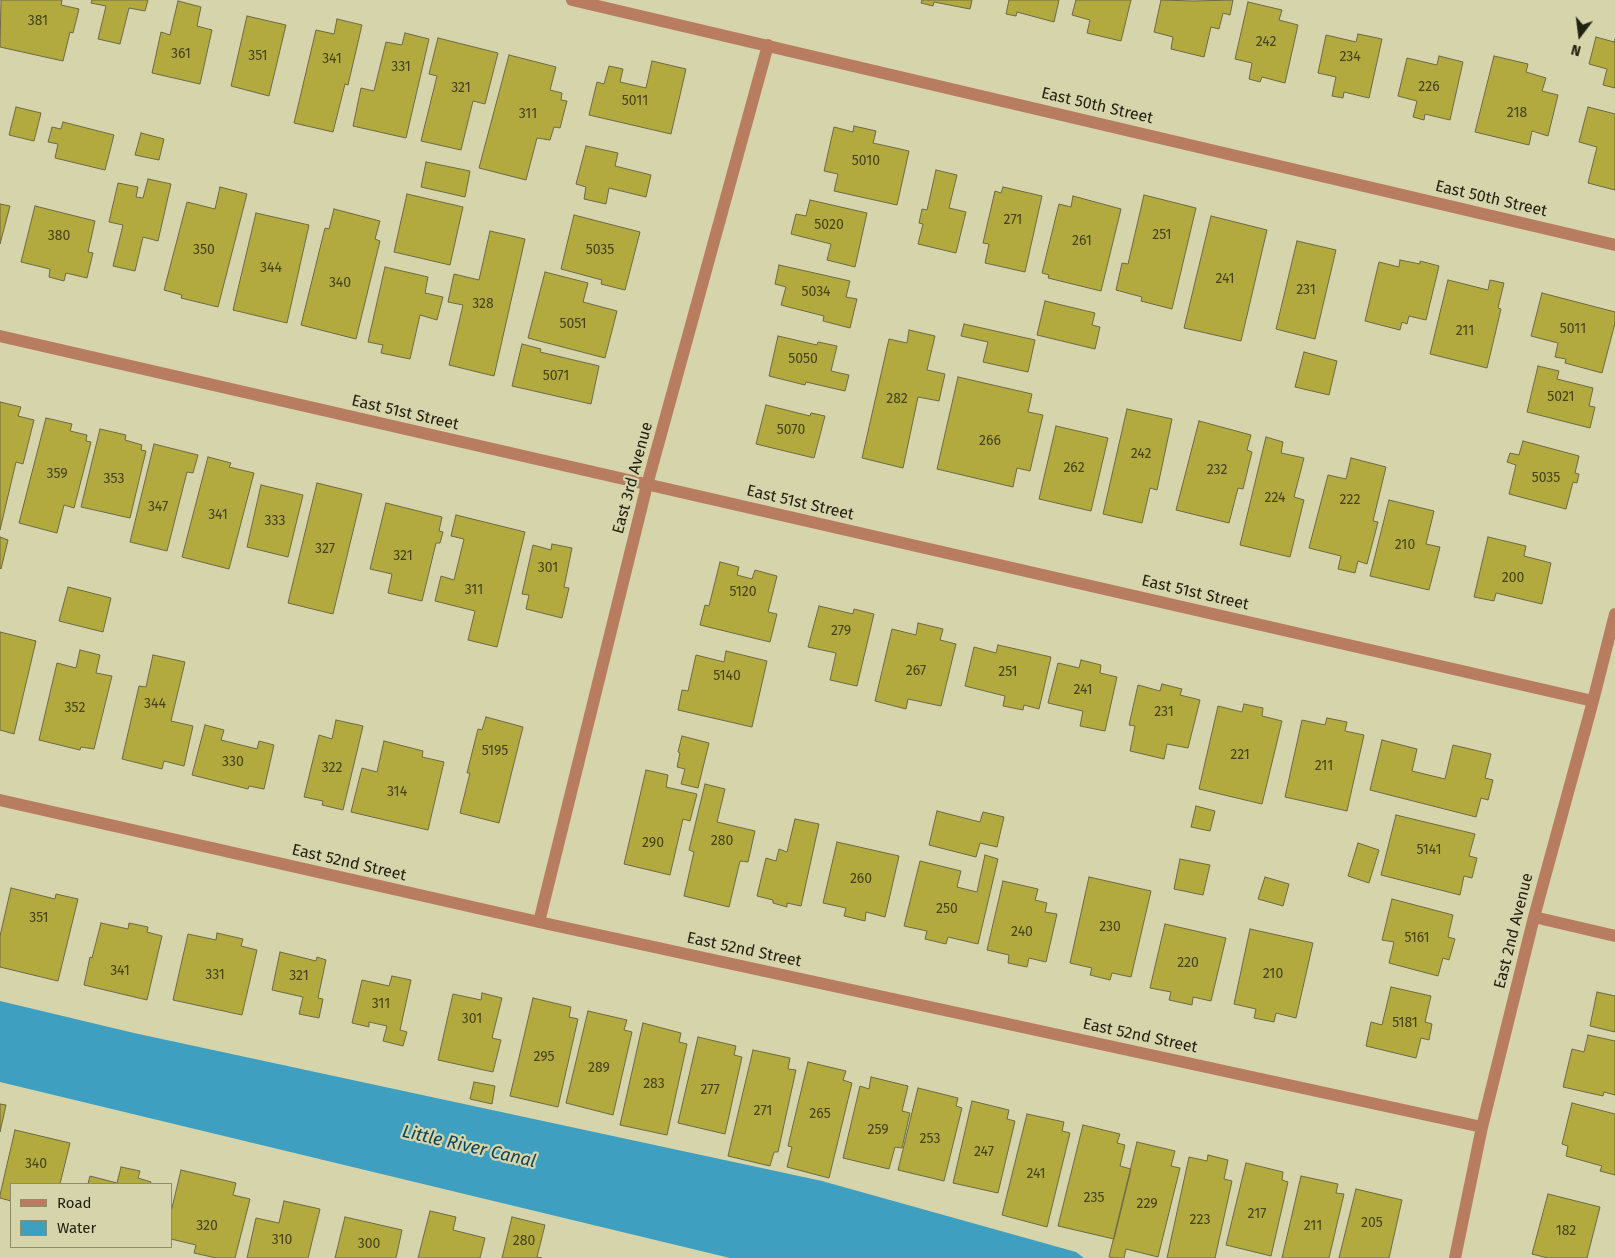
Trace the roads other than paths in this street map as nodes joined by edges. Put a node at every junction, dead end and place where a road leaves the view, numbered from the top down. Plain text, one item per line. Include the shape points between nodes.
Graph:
1 (572, 0) edge
2 (768, 45) junction
3 (1615, 245) edge
4 (0, 336) edge
5 (647, 485) junction
6 (1615, 614) edge
7 (1593, 700) junction
8 (0, 800) edge
9 (1534, 917) junction
10 (539, 922) junction
11 (1615, 936) edge
12 (1482, 1127) junction
13 (1455, 1258) edge

1 - 2 street, East 50th Street
2 - 3 street, East 50th Street
2 - 5 street, East 3rd Avenue
4 - 5 street, East 51st Street
5 - 7 street, East 51st Street
5 - 10 street, East 3rd Avenue
6 - 7 street, East 2nd Avenue
7 - 9 street, East 2nd Avenue
8 - 10 street, East 52nd Street
9 - 11 street
9 - 12 street, East 2nd Avenue
10 - 12 street, East 52nd Street
12 - 13 street, East 2nd Avenue

